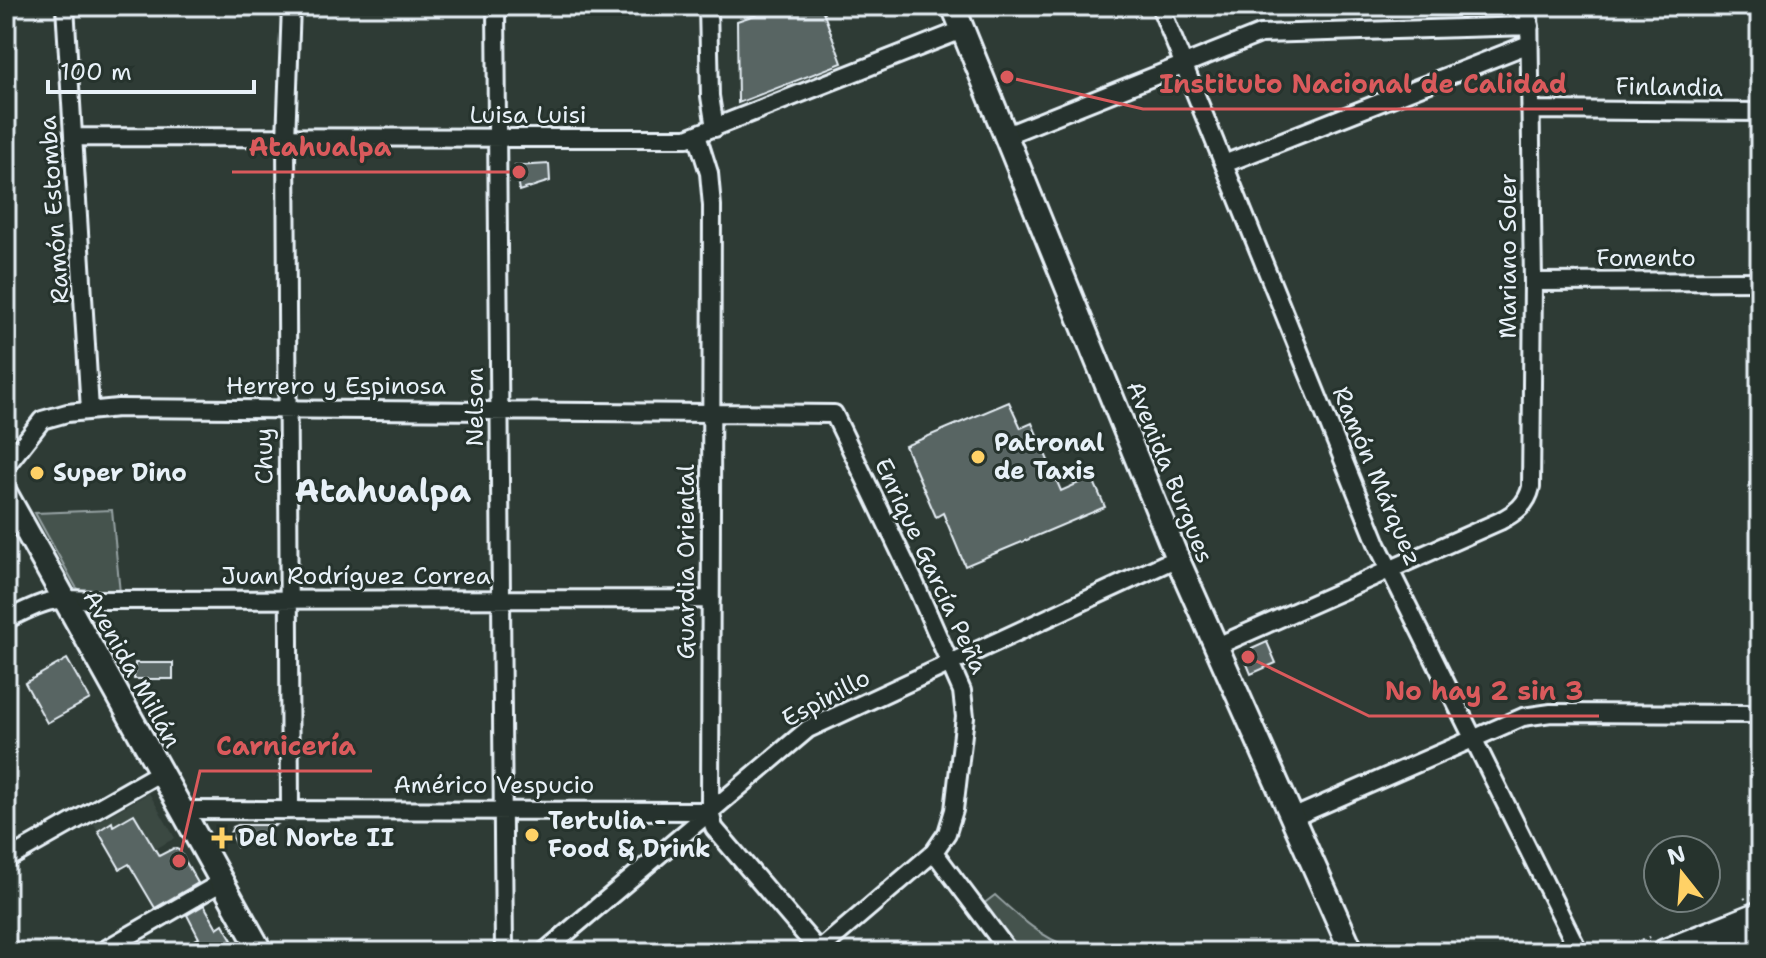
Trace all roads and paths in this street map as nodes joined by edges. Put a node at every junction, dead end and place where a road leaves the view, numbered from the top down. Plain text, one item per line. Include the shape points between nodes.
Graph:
1 (65, 6) edge
2 (291, 6) edge
3 (496, 6) edge
4 (708, 6) edge
5 (953, 6) edge
6 (1160, 6) edge
7 (1529, 6) edge
8 (1530, 26) junction
9 (962, 30) junction
10 (1529, 44) junction
11 (1183, 64) junction
12 (1530, 110) junction
13 (1760, 112) edge
14 (715, 128) junction
15 (697, 135) junction
16 (1004, 136) junction
17 (73, 137) junction
18 (286, 139) junction
19 (497, 139) junction
20 (1224, 164) junction
21 (1760, 281) edge
22 (1533, 282) junction
23 (288, 409) junction
24 (90, 410) junction
25 (499, 411) junction
26 (710, 412) junction
27 (834, 414) joint
28 (6, 466) edge
29 (6, 494) edge
30 (1177, 558) junction
31 (1390, 570) junction
32 (62, 598) junction
33 (501, 599) junction
34 (711, 599) junction
35 (290, 600) junction
36 (6, 620) edge
37 (1217, 646) junction
38 (951, 664) junction
39 (1760, 714) edge
40 (1473, 738) junction
41 (161, 772) junction
42 (290, 809) junction
43 (501, 809) junction
44 (182, 810) junction
45 (710, 811) junction
46 (1292, 818) junction
47 (934, 852) junction
48 (6, 860) edge
49 (222, 882) junction
50 (1760, 914) edge
51 (1760, 935) edge
52 (101, 952) edge
53 (261, 952) edge
54 (504, 952) edge
55 (544, 952) edge
56 (819, 952) edge
57 (1009, 952) edge
58 (1352, 952) edge
59 (1579, 952) edge
60 (1665, 952) edge
61 (1718, 952) edge

1 - 17 street, Ramón Estomba
2 - 18 street, Chuy
3 - 19 street, Nelson
4 - 14 street
5 - 9 street, Avenida Burgues
6 - 11 street, Ramón Márquez
7 - 8 street, Mariano Soler
8 - 10 street, Mariano Soler
8 - 11 street via 1260,34
9 - 14 street, Luisa Luisi
9 - 16 street, Avenida Burgues
10 - 12 street, Mariano Soler
10 - 20 street
11 - 16 street
11 - 20 street, Ramón Márquez
12 - 13 street, Finlandia
12 - 22 street, Mariano Soler
14 - 15 street, Luisa Luisi
15 - 19 street, Luisa Luisi
15 - 26 street, Guardia Oriental via 712,206
16 - 30 street, Avenida Burgues
17 - 18 street, Luisa Luisi
17 - 24 street, Ramón Estomba
18 - 19 street, Luisa Luisi
18 - 23 street, Chuy
19 - 25 street, Nelson
20 - 31 street, Ramón Márquez
21 - 22 street, Fomento
22 - 31 street, Mariano Soler via 1531,487 1523,504 1500,521
23 - 24 street, Herrero y Espinosa
23 - 25 street, Herrero y Espinosa
23 - 35 street, Chuy
24 - 28 street, Herrero y Espinosa via 42,420
25 - 26 street, Herrero y Espinosa
25 - 33 street, Nelson
26 - 27 street, Herrero y Espinosa
26 - 34 street, Guardia Oriental
27 - 38 street, Enrique García Peña
29 - 32 street, Avenida Millán
30 - 37 street, Avenida Burgues
30 - 38 street, Espinillo
31 - 37 street
31 - 40 street, Ramón Márquez
32 - 35 street, Juan Rodríguez Correa
32 - 36 street, Juan Rodríguez Correa via 42,601
32 - 41 street, Avenida Millán
33 - 34 street, Juan Rodríguez Correa
33 - 35 street, Juan Rodríguez Correa
33 - 43 street, Nelson
34 - 45 street, Guardia Oriental
35 - 42 street, Chuy
37 - 46 street, Avenida Burgues
38 - 45 street, Espinillo via 808,729
38 - 47 street, Enrique García Peña via 964,699 964,731 954,810
39 - 40 street via 1551,713 1523,717
40 - 46 street
40 - 59 street, Ramón Márquez
41 - 44 street, Avenida Millán
41 - 48 street
42 - 43 street, Américo Vespucio
42 - 44 street, Américo Vespucio
43 - 45 street, Américo Vespucio
43 - 54 street, Nelson
44 - 49 street, Avenida Millán
45 - 55 street, Espinillo
45 - 56 street, Guardia Oriental via 714,828
46 - 58 street, Avenida Burgues
47 - 56 street
47 - 57 street
49 - 52 street
49 - 53 street, Avenida Millán
50 - 60 main road
51 - 61 main road

